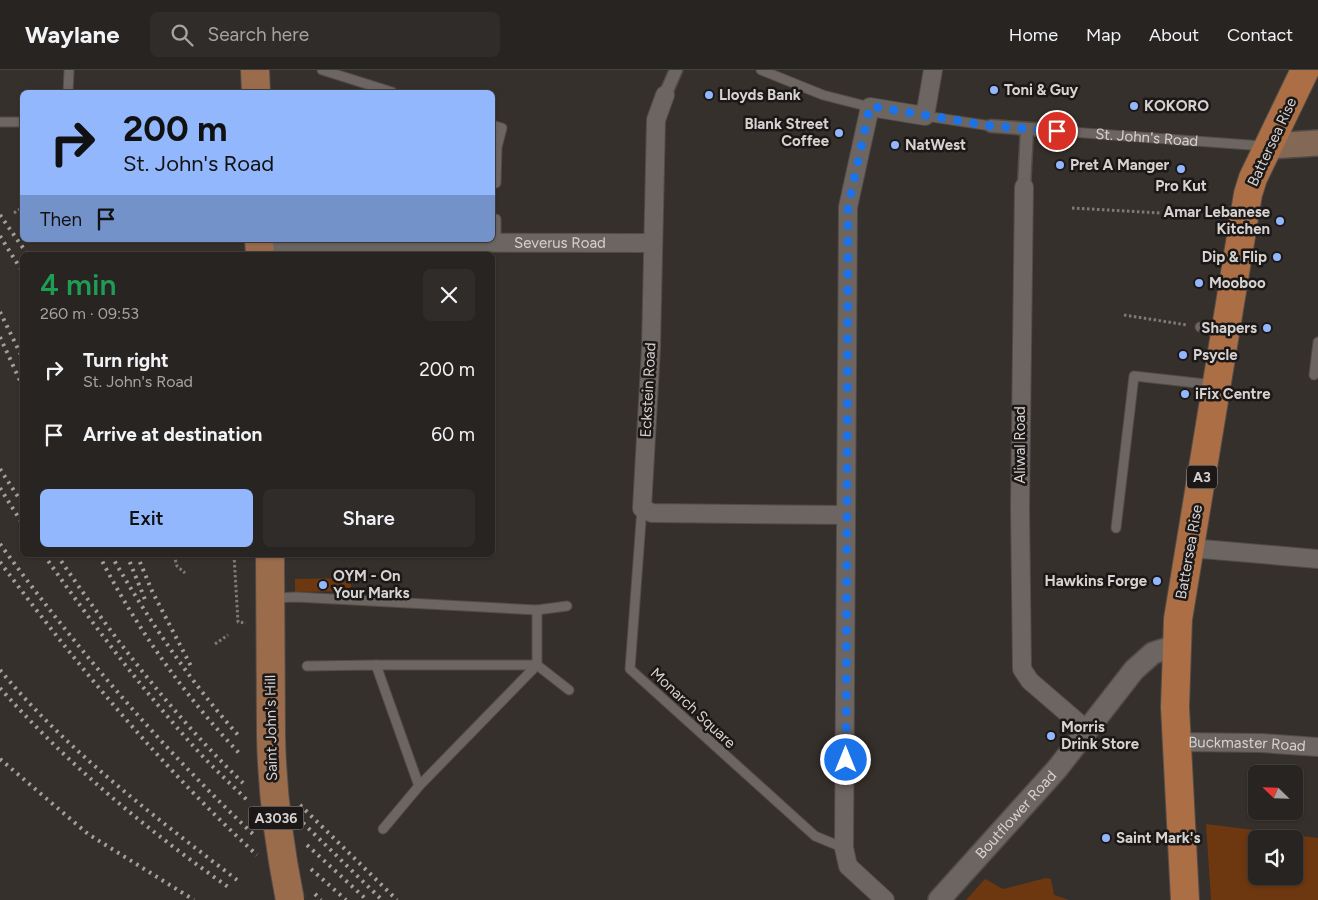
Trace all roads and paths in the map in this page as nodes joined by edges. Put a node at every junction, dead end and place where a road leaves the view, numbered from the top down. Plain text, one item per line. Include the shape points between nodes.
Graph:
1 (255, 70) edge
2 (322, 70) edge
3 (676, 70) edge
4 (761, 70) edge
5 (933, 70) edge
6 (1305, 70) edge
7 (70, 71) dead end
8 (68, 90) edge
9 (256, 90) edge
10 (386, 90) edge
11 (664, 96) joint
12 (870, 106) junction
13 (925, 116) junction
14 (0, 122) edge
15 (20, 122) edge
16 (495, 126) edge
17 (991, 126) joint
18 (1028, 129) junction
19 (1057, 131) joint
20 (1318, 143) edge
21 (1270, 146) junction
22 (496, 183) dead end
23 (1024, 187) joint
24 (1072, 208) dead end
25 (20, 209) dead end
26 (14, 213) dead end
27 (1161, 213) dead end
28 (496, 219) dead end
29 (496, 242) junction
30 (652, 244) junction
31 (259, 246) edge
32 (1124, 316) dead end
33 (1200, 327) joint
34 (1227, 330) junction
35 (1318, 342) edge
36 (1314, 375) dead end
37 (1217, 386) junction
38 (642, 508) junction
39 (846, 515) junction
40 (1116, 528) dead end
41 (1190, 548) junction
42 (175, 557) edge
43 (234, 557) edge
44 (270, 557) edge
45 (1318, 559) edge
46 (184, 573) dead end
47 (271, 598) junction
48 (567, 606) dead end
49 (536, 610) junction
50 (243, 623) dead end
51 (228, 635) dead end
52 (215, 644) dead end
53 (1176, 646) junction
54 (376, 665) junction
55 (307, 666) dead end
56 (537, 666) junction
57 (569, 690) dead end
58 (1088, 732) junction
59 (1176, 742) junction
60 (1318, 747) edge
61 (419, 786) junction
62 (383, 828) dead end
63 (844, 848) junction
64 (290, 900) edge
65 (885, 900) edge
66 (939, 900) edge
67 (1185, 900) edge

1 - 9 main road
2 - 10 lane
3 - 11 street, Eckstein Road
4 - 12 lane, St. John's Road via 823,95
5 - 13 street
6 - 21 highway, Battersea Rise / A3
7 - 8 lane
11 - 30 street, Eckstein Road via 656,120
12 - 13 street, St. John's Road
12 - 39 street via 848,207
13 - 17 lane, St. John's Road
14 - 15 lane
16 - 22 lane via 502,128 497,147
17 - 18 street, St. John's Road
18 - 19 street, St. John's Road
18 - 23 street, Aliwal Road
19 - 21 lane, St. John's Road
20 - 21 main road
21 - 34 highway, Battersea Rise / A3 via 1248,194
23 - 58 street, Aliwal Road via 1020,506 1022,669 1030,681
24 - 27 path
25 - 26 path
28 - 29 lane
29 - 30 street, Severus Road
29 - 31 street, Severus Road
30 - 38 street, Eckstein Road via 651,348
32 - 33 path
33 - 34 lane
34 - 37 highway, Battersea Rise / A3
35 - 36 lane
37 - 40 lane via 1134,376
37 - 41 highway, Battersea Rise / A3
38 - 39 street via 652,513
38 - 63 lane, Monarch Square via 630,669 815,836
39 - 63 street
41 - 45 street
41 - 53 highway, Battersea Rise / A3
42 - 46 path
43 - 50 path via 238,622
44 - 47 main road, Saint John's Hill / A3036
47 - 49 lane
47 - 64 main road, Saint John's Hill / A3036, bridge via 272,783
48 - 49 lane
49 - 56 lane
51 - 52 path
53 - 58 street, Boutflower Road via 1153,653 1134,670
53 - 59 highway, Battersea Rise / A3
54 - 55 lane
54 - 56 lane
54 - 61 lane
56 - 57 lane
56 - 61 lane
58 - 66 street, Boutflower Road
59 - 60 street, Buckmaster Road
59 - 67 highway, Battersea Rise / A3
61 - 62 lane
63 - 65 street via 848,866

